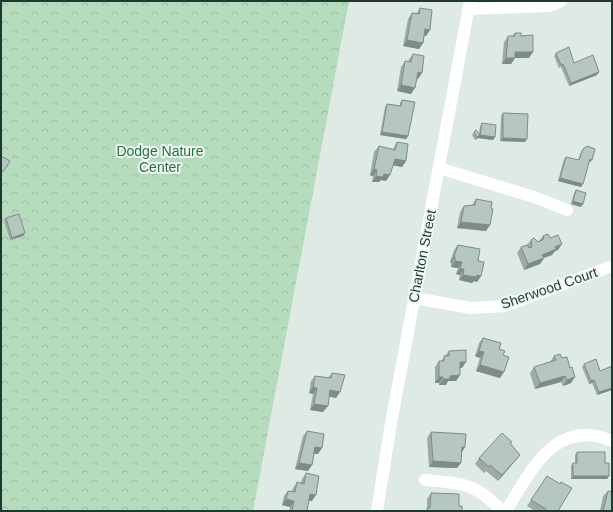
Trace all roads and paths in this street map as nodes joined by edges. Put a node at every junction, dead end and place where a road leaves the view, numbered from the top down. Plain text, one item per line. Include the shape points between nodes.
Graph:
1 (561, 1) edge
2 (469, 5) edge
3 (438, 168) junction
4 (567, 210) dead end
5 (612, 266) edge
6 (414, 298) junction
7 (612, 441) edge
8 (425, 480) dead end
9 (377, 511) edge
10 (502, 511) edge
11 (506, 511) edge

1 - 2 street via 548,6
2 - 3 street, Charlton Street
3 - 4 street via 513,190
3 - 6 street, Charlton Street
5 - 6 street, Sherwood Court via 506,306 471,308
6 - 9 street, Charlton Street
7 - 11 street via 603,437 581,435 562,440 542,455
8 - 10 street via 468,485 489,498

